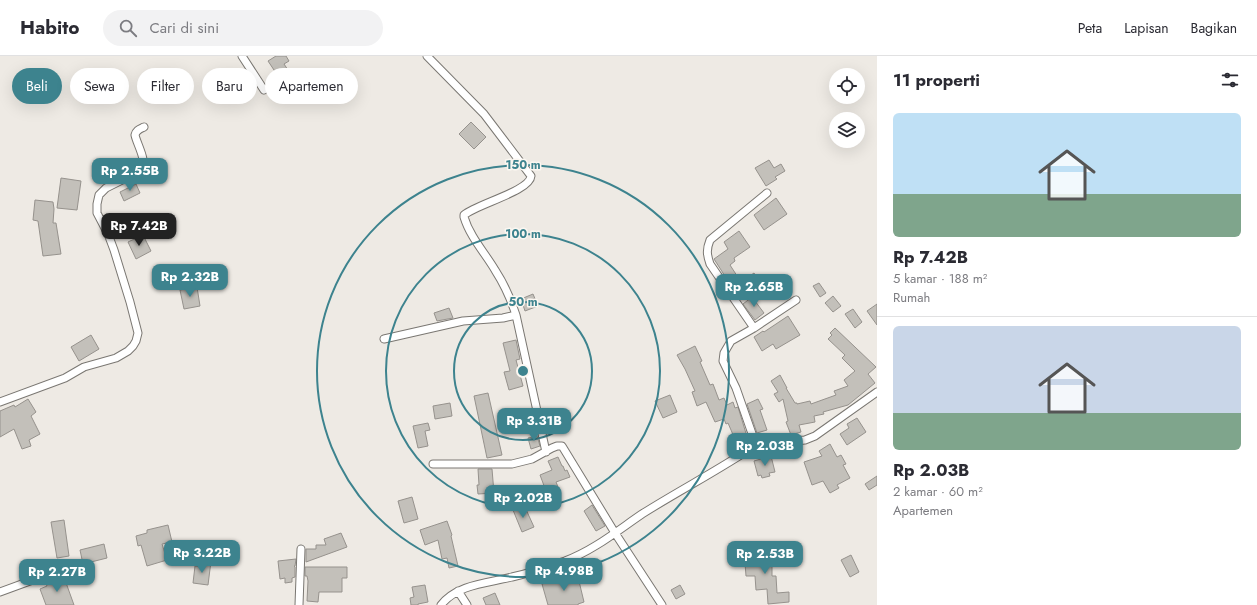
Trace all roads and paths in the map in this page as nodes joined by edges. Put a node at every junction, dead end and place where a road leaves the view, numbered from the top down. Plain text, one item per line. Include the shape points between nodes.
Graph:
1 (242, 56) edge
2 (427, 56) edge
3 (264, 90) dead end
4 (144, 127) dead end
5 (767, 193) dead end
6 (796, 300) dead end
7 (516, 315) junction
8 (754, 328) junction
9 (384, 339) dead end
10 (877, 392) edge
11 (0, 402) edge
12 (756, 445) junction
13 (546, 452) junction
14 (433, 464) dead end
15 (615, 533) junction
16 (301, 549) dead end
17 (60, 570) dead end
18 (0, 592) edge
19 (458, 592) junction
20 (298, 605) edge
21 (440, 605) edge
22 (467, 605) edge
23 (662, 605) edge

1 - 3 street
2 - 7 street via 484,114 531,176 526,185 464,214 472,234 511,299
4 - 11 street via 138,129 135,135 143,159 143,168 106,188 99,195 97,204 130,302 138,333 136,341 123,354 84,367 65,378
5 - 8 street via 710,240 706,254 710,264
6 - 8 street
7 - 9 street via 464,321
7 - 13 street
8 - 12 street via 731,341 724,353 723,361 736,388
10 - 12 street via 815,436 805,440
12 - 15 street
13 - 14 street via 512,464
13 - 15 street via 562,446
15 - 19 street via 583,553 564,561
15 - 23 street
16 - 20 street
17 - 18 street
19 - 21 street
19 - 22 street

